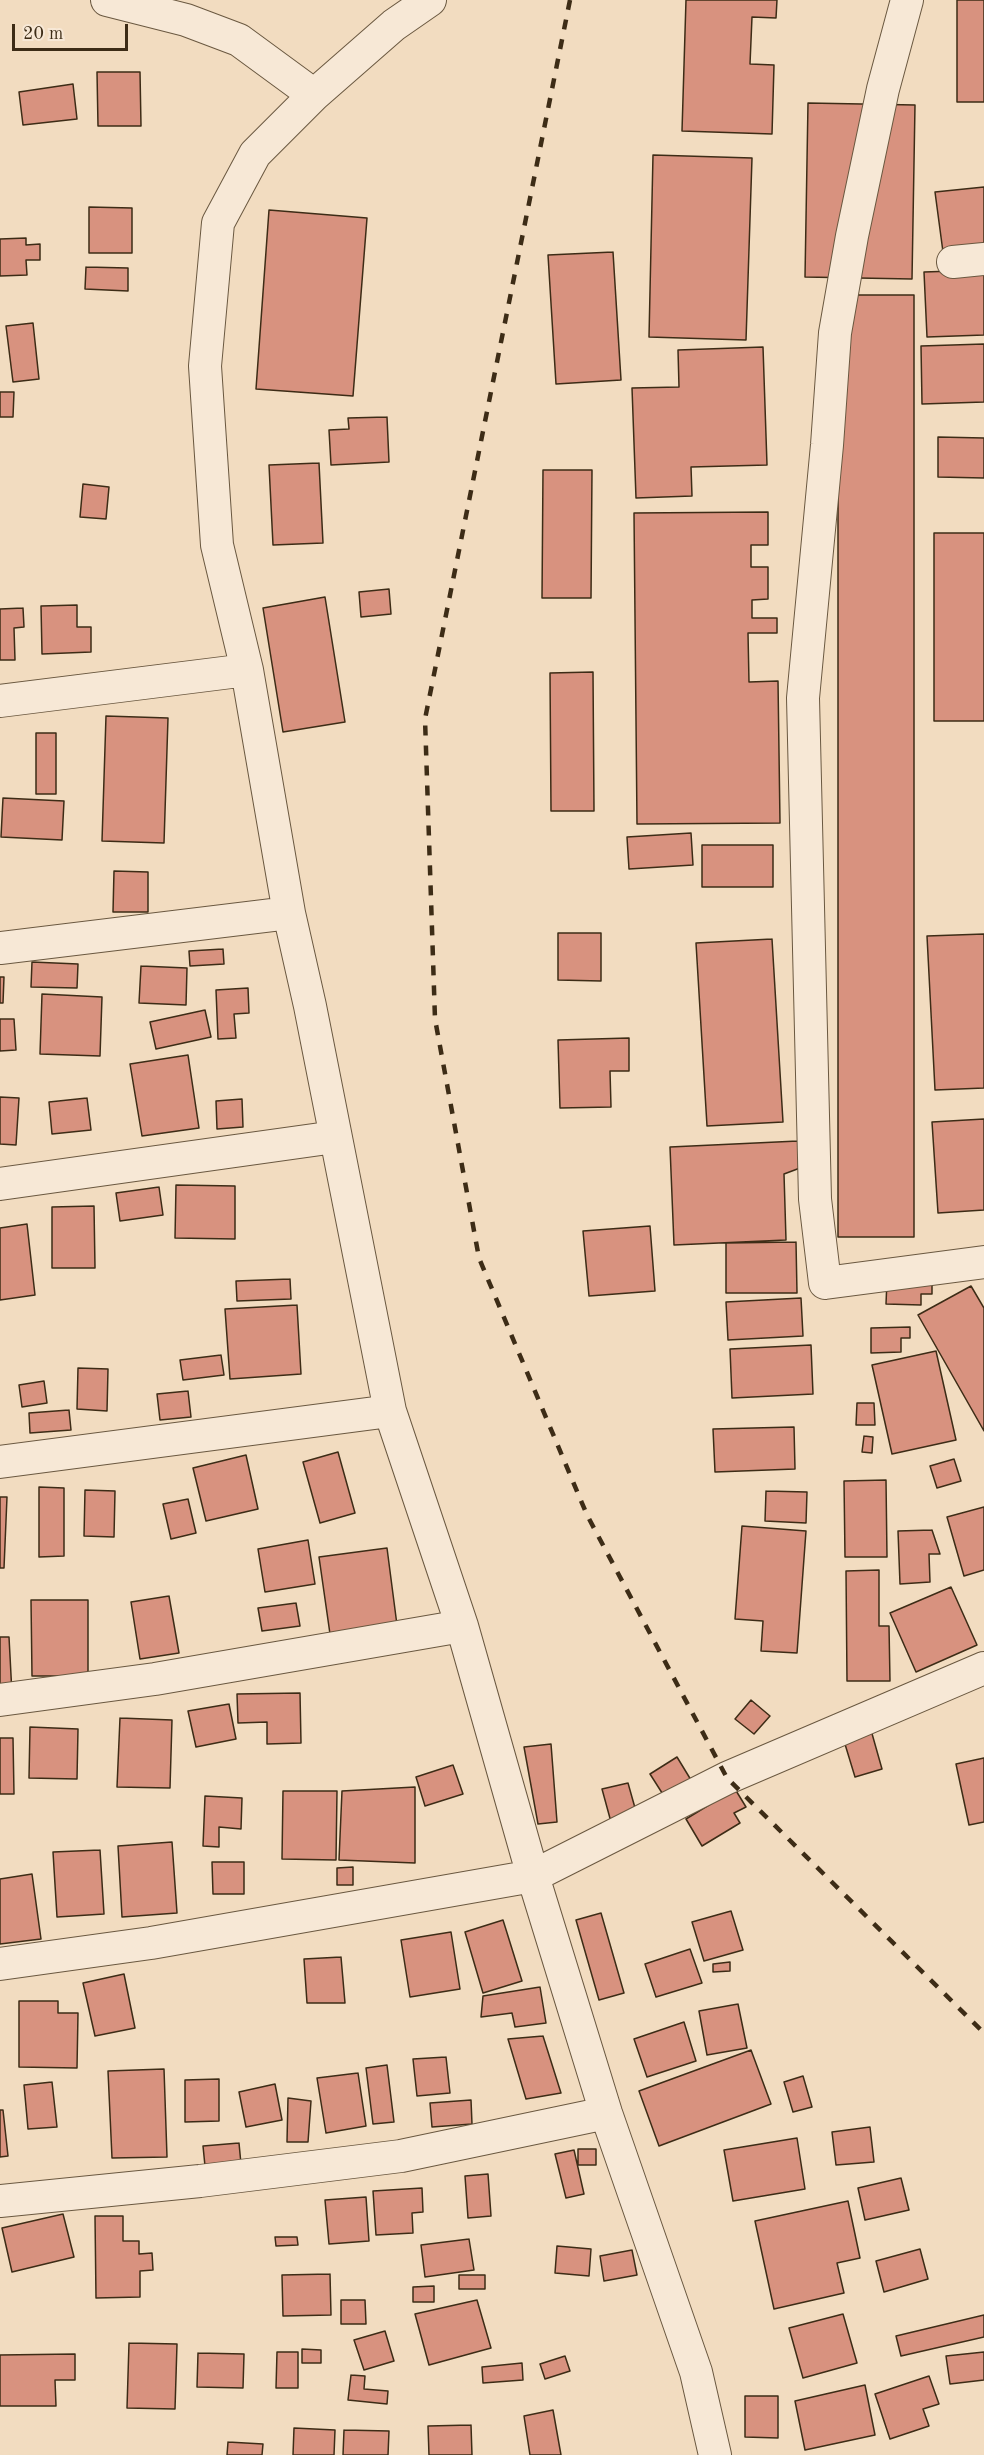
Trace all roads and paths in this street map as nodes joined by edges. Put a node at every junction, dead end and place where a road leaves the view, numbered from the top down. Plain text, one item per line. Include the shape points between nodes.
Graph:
1 (107, 0) edge
2 (430, 0) edge
3 (907, 0) edge
4 (314, 95) junction
5 (984, 259) edge
6 (953, 262) dead end
7 (247, 670) junction
8 (0, 701) edge
9 (289, 913) junction
10 (0, 948) edge
11 (335, 1137) junction
12 (0, 1184) edge
13 (984, 1262) edge
14 (390, 1412) junction
15 (0, 1462) edge
16 (462, 1626) junction
17 (984, 1668) edge
18 (0, 1700) edge
19 (533, 1876) junction
20 (0, 1964) edge
21 (606, 2113) junction
22 (0, 2201) edge
23 (715, 2455) edge

1 - 4 street via 186,20 239,40
2 - 4 street via 394,25
3 - 13 street via 852,236 835,333 803,698 815,1199 825,1283
4 - 7 street via 255,154 219,223 205,366 217,546
5 - 6 street
7 - 8 street
7 - 9 street
9 - 10 street
9 - 11 street
11 - 12 street
11 - 14 street
14 - 15 street
14 - 16 street
16 - 18 street via 155,1679
16 - 19 street
17 - 19 street via 767,1760
19 - 20 street via 151,1943
19 - 21 street
21 - 22 street via 401,2156
21 - 23 street via 696,2372

